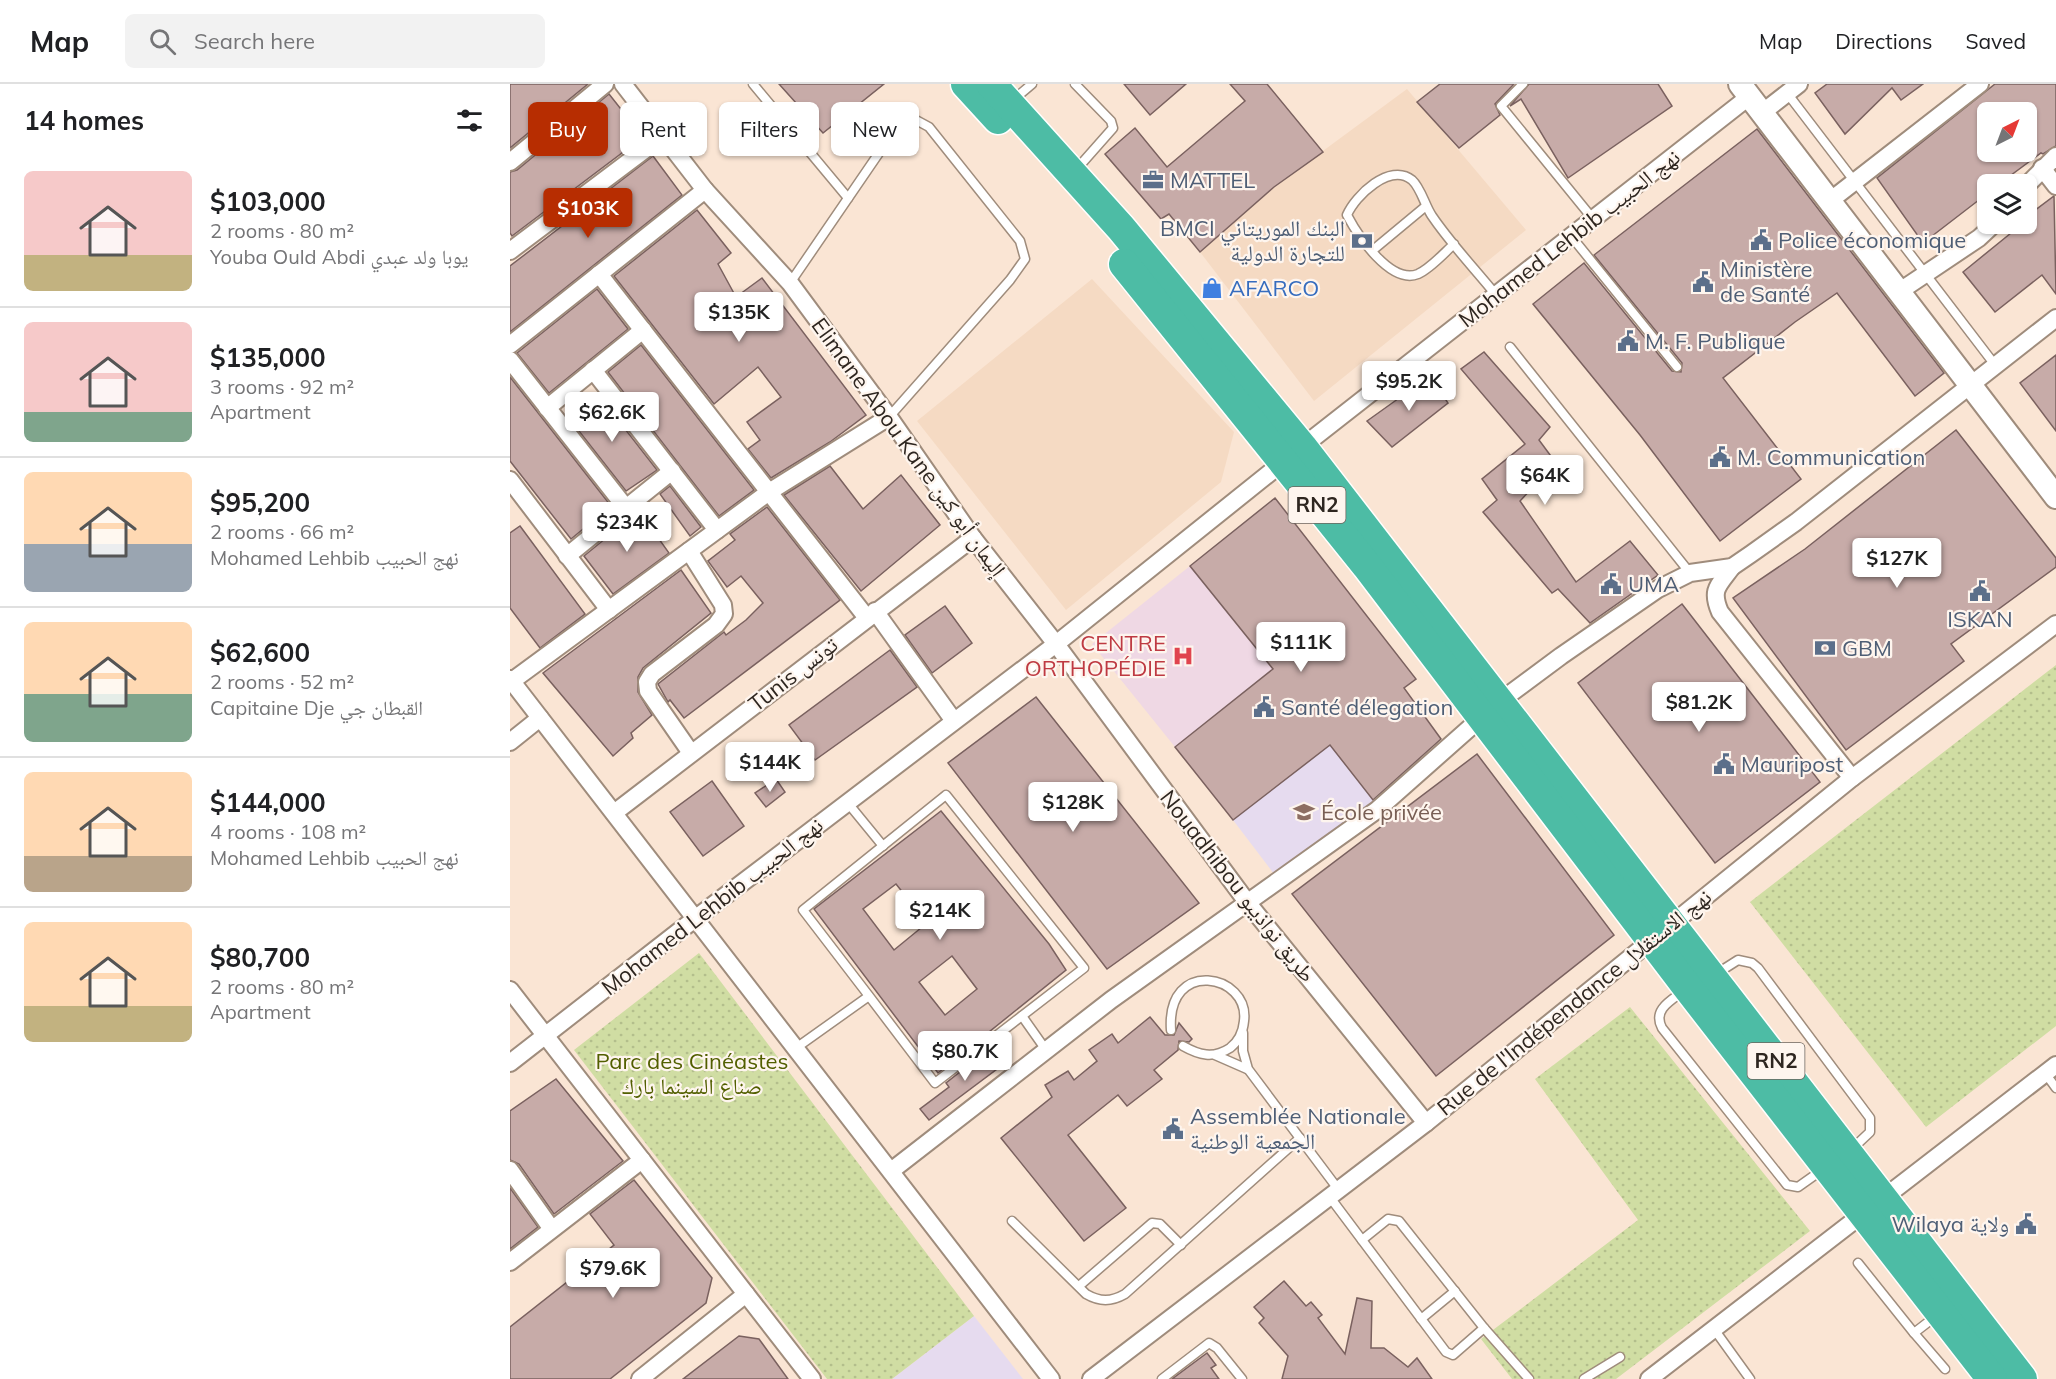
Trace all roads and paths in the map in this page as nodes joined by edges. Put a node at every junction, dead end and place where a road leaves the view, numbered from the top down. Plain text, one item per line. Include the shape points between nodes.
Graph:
1 (605, 84) edge
2 (623, 84) edge
3 (753, 84) edge
4 (966, 84) edge
5 (1032, 84) edge
6 (1075, 84) edge
7 (1523, 84) edge
8 (1980, 84) edge
9 (1793, 88) edge
10 (1000, 94) edge
11 (1751, 97) edge
12 (637, 102) edge
13 (636, 156) edge
14 (679, 156) edge
15 (2056, 156) edge
16 (510, 162) edge
17 (2042, 168) junction
18 (1073, 174) junction
19 (2037, 174) edge
20 (1856, 181) junction
21 (2056, 186) edge
22 (705, 190) junction
23 (848, 198) junction
24 (1831, 200) junction
25 (1426, 206) junction
26 (1593, 219) junction
27 (1983, 234) edge
28 (1571, 236) junction
29 (1454, 244) junction
30 (1373, 250) junction
31 (510, 251) edge
32 (599, 274) junction
33 (1924, 274) junction
34 (790, 284) junction
35 (1900, 291) junction
36 (1496, 295) junction
37 (2056, 318) edge
38 (643, 330) junction
39 (510, 345) edge
40 (1510, 347) dead end
41 (510, 360) edge
42 (1995, 365) junction
43 (1677, 367) dead end
44 (594, 370) junction
45 (1971, 383) junction
46 (547, 408) junction
47 (889, 417) junction
48 (1293, 454) junction
49 (672, 471) junction
50 (510, 480) edge
51 (769, 492) junction
52 (2056, 497) edge
53 (626, 508) junction
54 (717, 530) junction
55 (974, 538) junction
56 (689, 551) junction
57 (567, 556) junction
58 (1732, 567) junction
59 (1690, 573) junction
60 (609, 610) junction
61 (871, 614) junction
62 (2056, 624) edge
63 (1056, 644) junction
64 (511, 680) edge
65 (1490, 710) junction
66 (540, 718) junction
67 (954, 722) junction
68 (510, 742) edge
69 (691, 753) junction
70 (1852, 778) junction
71 (847, 802) junction
72 (614, 813) junction
73 (883, 846) junction
74 (1247, 902) junction
75 (696, 918) junction
76 (1661, 931) junction
77 (1700, 982) junction
78 (510, 990) edge
79 (869, 996) junction
80 (1022, 1016) junction
81 (1171, 1030) dead end
82 (1243, 1033) junction
83 (545, 1036) junction
84 (1183, 1046) dead end
85 (796, 1048) junction
86 (1047, 1050) junction
87 (1215, 1055) junction
88 (510, 1063) edge
89 (1248, 1069) junction
90 (2050, 1069) edge
91 (2056, 1088) edge
92 (1426, 1123) junction
93 (1300, 1138) junction
94 (642, 1160) junction
95 (1838, 1160) junction
96 (510, 1170) edge
97 (891, 1171) junction
98 (1334, 1193) junction
99 (1872, 1205) junction
100 (1012, 1221) dead end
101 (551, 1228) junction
102 (1362, 1240) junction
103 (1181, 1245) junction
104 (510, 1262) edge
105 (1858, 1263) dead end
106 (1079, 1286) junction
107 (1455, 1292) junction
108 (746, 1294) junction
109 (1941, 1312) junction
110 (1420, 1319) junction
111 (1485, 1328) junction
112 (1714, 1329) junction
113 (1914, 1333) junction
114 (1620, 1357) dead end
115 (1945, 1369) dead end
116 (640, 1379) edge
117 (812, 1379) edge
118 (1051, 1379) edge
119 (1091, 1379) edge
120 (1162, 1379) edge
121 (1242, 1379) edge
122 (1529, 1379) edge
123 (1584, 1379) edge
124 (1649, 1379) edge
125 (1750, 1379) edge
126 (1992, 1379) edge
127 (2022, 1379) edge

1 - 16 street
2 - 12 street, Elimane Abou Kane إليمان أبو كين
3 - 23 lane
4 - 48 highway, RN2
5 - 10 lane
6 - 18 lane via 1111,121 1113,128
7 - 26 lane via 1501,106
8 - 20 street
9 - 11 street, Mohamed Lehbib نهج الحبيب
9 - 20 lane
10 - 18 highway, RN2
11 - 24 street
11 - 26 street, Mohamed Lehbib نهج الحبيب
13 - 31 street
14 - 22 street, Elimane Abou Kane إليمان أبو كين
15 - 17 street
17 - 19 street
17 - 21 street
18 - 48 highway, RN2
20 - 24 street
20 - 33 lane
22 - 32 street
22 - 34 street, Elimane Abou Kane إليمان أبو كين
23 - 34 lane
23 - 47 lane via 894,131 915,120 929,127 1020,241 1025,259
24 - 35 street
25 - 29 lane
25 - 30 lane
25 - 30 lane via 1413,181 1401,175 1388,175 1352,203 1347,215
26 - 28 street, Mohamed Lehbib نهج الحبيب
27 - 33 street
28 - 36 street, Mohamed Lehbib نهج الحبيب
28 - 43 lane
29 - 30 lane via 1419,273 1404,276 1390,271
29 - 36 lane
32 - 38 street
32 - 39 street
33 - 35 street
33 - 42 lane
34 - 47 street, Elimane Abou Kane إليمان أبو كين
35 - 45 street
36 - 48 street, Mohamed Lehbib نهج الحبيب
37 - 42 street
38 - 44 street
38 - 51 street
40 - 59 lane
41 - 46 street
42 - 45 street
44 - 46 street
44 - 49 street
45 - 52 street
45 - 58 street via 1796,522
46 - 53 street
47 - 51 street
47 - 55 street, Elimane Abou Kane إليمان أبو كين
48 - 63 street, Mohamed Lehbib نهج الحبيب
48 - 65 highway, RN2
49 - 53 street
49 - 54 street
50 - 57 street
51 - 54 street
51 - 61 street
53 - 57 street
54 - 56 street
55 - 61 street, Tunis تونس
55 - 63 street, Elimane Abou Kane إليمان أبو كين
56 - 60 street
56 - 69 street via 723,605 724,614 716,625 651,674 647,682 648,691
57 - 60 street
58 - 59 street
58 - 70 street via 1715,590 1720,612
59 - 65 street via 1635,604
60 - 64 street
61 - 67 street
61 - 69 street, Tunis تونس
62 - 70 street, Rue de l'Indépendance نهج الاستقلال
63 - 67 street, Mohamed Lehbib نهج الحبيب
63 - 74 street, Nouadhibou طريق نواذيبو
64 - 66 street
65 - 74 street via 1377,810
65 - 76 highway, RN2
66 - 68 street
66 - 72 street
67 - 71 street, Mohamed Lehbib نهج الحبيب
69 - 72 street, Tunis تونس
70 - 76 street, Rue de l'Indépendance نهج الاستقلال
71 - 73 lane
71 - 75 street, Mohamed Lehbib نهج الحبيب
72 - 75 street
73 - 79 lane via 803,910
73 - 80 lane via 946,795 1084,968
74 - 86 street
74 - 92 street, Nouadhibou طريق نواذيبو
75 - 83 street, Mohamed Lehbib نهج الحبيب
75 - 85 street
76 - 77 highway, RN2
76 - 92 street, Rue de l'Indépendance نهج الاستقلال
77 - 95 highway, RN2
77 - 95 lane via 1738,960 1758,968 1870,1118 1870,1132
77 - 95 lane via 1662,1008 1658,1018 1662,1028 1787,1185 1798,1187
78 - 83 street
79 - 80 lane via 935,1083
79 - 85 lane
80 - 86 lane
81 - 82 lane via 1170,1011 1177,995 1191,983 1209,980 1226,985 1239,997 1245,1015
82 - 87 lane via 1231,1047
82 - 89 lane
83 - 88 street, Mohamed Lehbib نهج الحبيب
83 - 94 street
84 - 87 lane via 1198,1054
85 - 97 street
86 - 97 street
87 - 89 lane
89 - 93 lane
90 - 91 lane
90 - 99 street
92 - 98 street, Rue de l'Indépendance نهج الاستقلال
93 - 98 lane
93 - 103 lane
94 - 101 street
94 - 108 street
95 - 99 highway, RN2
96 - 101 street
97 - 118 street
98 - 102 lane
98 - 119 street, Rue de l'Indépendance نهج الاستقلال
99 - 109 highway, RN2
99 - 112 street
99 - 127 highway, RN2
100 - 106 lane
101 - 104 street
102 - 107 lane via 1388,1219 1399,1221
102 - 110 lane
103 - 106 lane via 1116,1299 1095,1299
103 - 106 lane via 1164,1226 1152,1222
105 - 113 lane
107 - 110 lane
107 - 111 lane
108 - 116 street
108 - 117 street
109 - 113 lane
109 - 126 highway, RN2
110 - 111 lane via 1446,1352 1453,1355
111 - 122 lane
112 - 124 street
112 - 125 lane
113 - 115 lane
114 - 123 lane
120 - 121 lane via 1209,1343

